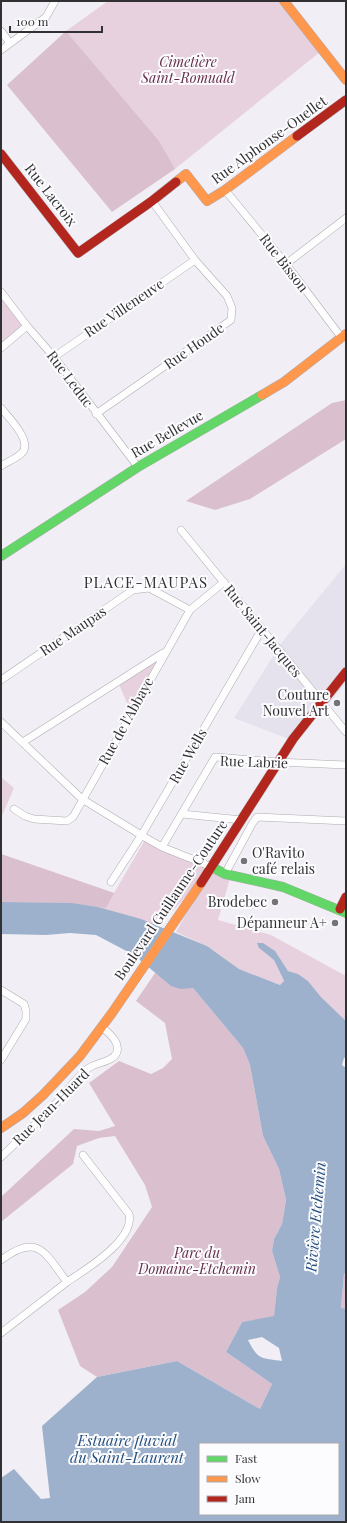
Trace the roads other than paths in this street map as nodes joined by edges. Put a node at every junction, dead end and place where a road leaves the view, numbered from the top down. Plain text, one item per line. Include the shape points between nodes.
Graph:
1 (55, 1) edge
2 (284, 1) edge
3 (1, 31) edge
4 (10, 43) junction
5 (1, 50) edge
6 (346, 80) edge
7 (346, 100) edge
8 (1, 154) edge
9 (226, 190) junction
10 (152, 201) junction
11 (346, 218) edge
12 (78, 253) joint
13 (195, 260) junction
14 (286, 264) junction
15 (1, 292) edge
16 (27, 326) junction
17 (344, 336) edge
18 (1, 348) edge
19 (54, 357) junction
20 (1, 408) edge
21 (96, 414) junction
22 (1, 466) edge
23 (138, 467) junction
24 (181, 530) dead end
25 (1, 556) edge
26 (224, 582) junction
27 (190, 610) junction
28 (262, 629) junction
29 (165, 652) junction
30 (346, 672) edge
31 (1, 680) edge
32 (321, 701) junction
33 (1, 722) edge
34 (346, 732) edge
35 (23, 742) junction
36 (277, 762) junction
37 (346, 765) edge
38 (82, 800) junction
39 (14, 808) dead end
40 (182, 814) junction
41 (242, 820) junction
42 (346, 821) edge
43 (141, 836) junction
44 (162, 846) junction
45 (212, 867) junction
46 (224, 874) junction
47 (112, 882) dead end
48 (346, 897) edge
49 (343, 911) edge
50 (1, 990) edge
51 (102, 1027) junction
52 (1, 1060) edge
53 (1, 1128) edge
54 (83, 1155) dead end
55 (1, 1157) edge
56 (1, 1260) edge
57 (67, 1282) junction
58 (1, 1333) edge

1 - 4 street via 46,17
2 - 6 street
3 - 4 street
4 - 5 street
7 - 9 street, Rue Alphonse-Ouellet
8 - 12 street, Rue Lacroix
9 - 10 street, Rue Alphonse-Ouellet via 207,201 186,174
9 - 14 street, Rue Bisson
10 - 12 street, Rue Alphonse-Ouellet
10 - 13 street, Rue Houde
11 - 14 street
13 - 19 street, Rue Villeneuve
13 - 21 street, Rue Houde via 227,296 232,308 231,320
14 - 17 street, Rue Bisson
15 - 16 street, Rue Leduc
16 - 18 street
16 - 19 street, Rue Leduc
17 - 23 street, Rue Bellevue via 284,382
19 - 21 street, Rue Leduc
20 - 22 street via 25,439 26,445 23,452
21 - 23 street, Rue Leduc
23 - 25 street, Rue Bellevue
24 - 26 street, Rue Saint-Jacques
26 - 27 street, Rue de l'Abbaye
26 - 28 street, Rue Saint-Jacques
27 - 29 street, Rue de l'Abbaye
27 - 31 street, Rue Maupas via 149,588 134,590
28 - 32 street, Rue Saint-Jacques
28 - 43 street, Rue Wells
29 - 35 street
29 - 38 street, Rue de l'Abbaye
30 - 32 street, Boulevard Guillaume-Couture
32 - 34 street, Rue Saint-Jacques
32 - 36 street, Boulevard Guillaume-Couture
33 - 35 street
35 - 38 street
36 - 37 street, Rue Labrie
36 - 40 street, Rue Labrie via 215,758
36 - 41 street, Boulevard Guillaume-Couture
38 - 39 street, Rue de l'Abbaye via 73,817 67,821 34,819
38 - 43 street
40 - 41 street
40 - 44 street, Rue Labrie
41 - 45 street, Boulevard Guillaume-Couture
42 - 46 street via 257,817
43 - 44 street
43 - 47 street, Rue Wells
44 - 45 street
45 - 46 street
45 - 51 street, Boulevard Guillaume-Couture
46 - 49 street via 283,887
48 - 49 street
50 - 52 street via 24,1004 26,1011 26,1019
51 - 53 street, Boulevard Guillaume-Couture via 84,1051 49,1088 22,1114
51 - 55 street, Rue Jean-Huard via 116,1042 117,1050 114,1056 87,1069
54 - 57 street via 131,1220 116,1245
56 - 57 street via 19,1248 34,1246 54,1264
57 - 58 street

